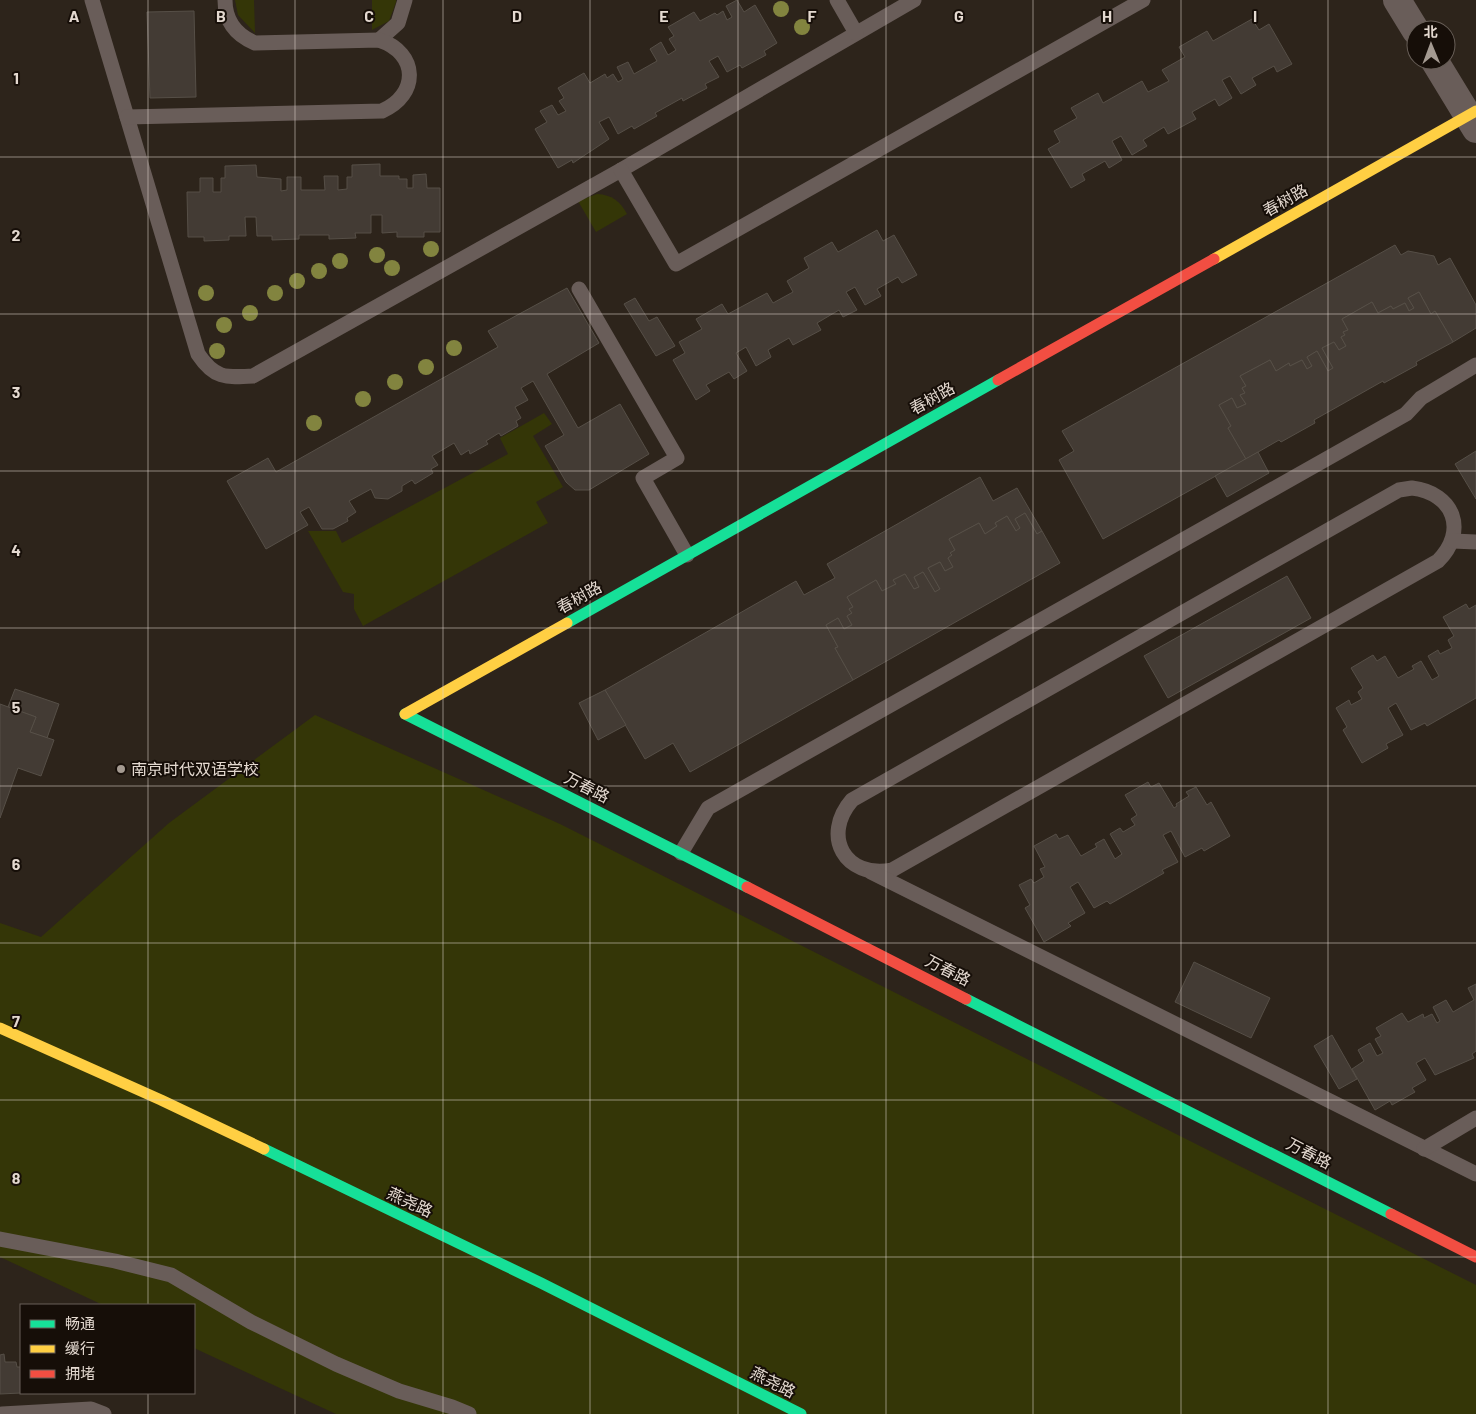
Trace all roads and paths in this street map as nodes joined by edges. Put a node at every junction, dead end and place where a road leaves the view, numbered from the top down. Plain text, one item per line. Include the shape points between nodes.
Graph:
1 (92, 0) edge
2 (225, 0) edge
3 (405, 0) edge
4 (837, 0) edge
5 (914, 0) edge
6 (1143, 0) edge
7 (1396, 0) edge
8 (1408, 20) edge
9 (856, 33) junction
10 (380, 40) junction
11 (1441, 70) edge
12 (127, 117) junction
13 (1473, 118) edge
14 (621, 170) junction
15 (580, 289) dead end
16 (1476, 365) edge
17 (1452, 541) junction
18 (1476, 542) edge
19 (687, 555) junction
20 (404, 714) joint
21 (681, 853) junction
22 (867, 870) junction
23 (0, 1028) edge
24 (1476, 1118) edge
25 (1424, 1149) junction
26 (1476, 1174) edge
27 (0, 1239) edge
28 (1476, 1257) edge
29 (2, 1414) edge
30 (104, 1414) edge
31 (469, 1414) edge
32 (801, 1414) edge

1 - 12 lane
2 - 10 lane via 228,19 234,30 255,43
3 - 10 lane via 398,23
4 - 9 lane
5 - 9 lane
6 - 14 lane via 676,264
7 - 8 street
9 - 14 lane
10 - 12 lane via 401,53 410,76 402,98 382,111
11 - 13 street
12 - 14 lane via 198,354 208,369 228,378 253,376
13 - 19 street, 春树路
15 - 19 lane via 677,458 643,478
16 - 21 lane via 1421,398 1406,414 708,808
17 - 18 lane
17 - 22 lane via 1438,561 903,864 880,872
17 - 22 lane via 1452,516 1438,496 1426,490 1399,490 852,800 838,821 840,846 856,866
19 - 20 street, 春树路
20 - 21 street, 万春路
21 - 28 street, 万春路
22 - 25 lane
23 - 32 street, 燕尧路 via 161,1100 541,1282
24 - 25 lane
25 - 26 lane
27 - 31 lane via 171,1275 251,1322 336,1364 399,1391
29 - 30 lane via 91,1409

